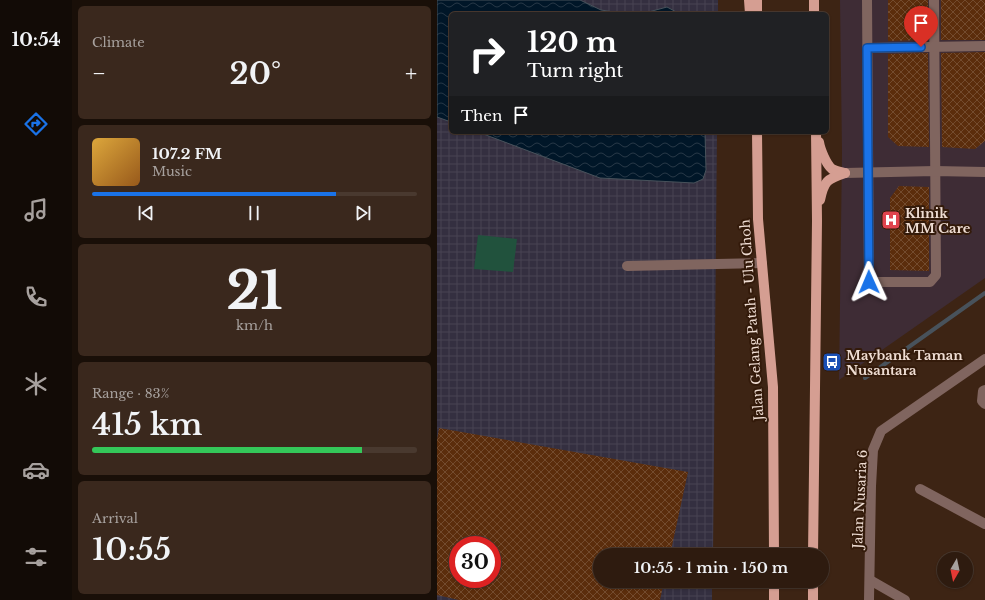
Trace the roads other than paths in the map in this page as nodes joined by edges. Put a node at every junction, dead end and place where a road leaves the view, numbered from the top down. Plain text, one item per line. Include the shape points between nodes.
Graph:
1 (749, 0) edge
2 (757, 0) edge
3 (814, 0) edge
4 (867, 0) edge
5 (934, 0) edge
6 (750, 12) edge
7 (757, 12) edge
8 (814, 12) edge
9 (985, 46) edge
10 (934, 47) junction
11 (867, 48) junction
12 (757, 134) edge
13 (817, 134) edge
14 (817, 134) edge
15 (935, 171) junction
16 (985, 172) edge
17 (845, 173) junction
18 (867, 173) junction
19 (817, 221) junction
20 (762, 263) junction
21 (627, 266) dead end
22 (985, 359) edge
23 (985, 390) edge
24 (984, 403) edge
25 (920, 488) dead end
26 (985, 524) edge
27 (774, 548) edge
28 (813, 548) edge
29 (870, 580) junction
30 (774, 588) edge
31 (813, 588) edge
32 (774, 600) edge
33 (813, 600) edge
34 (869, 600) edge
35 (905, 600) edge

1 - 6 main road
2 - 7 main road
3 - 8 main road
4 - 11 street
5 - 10 street
9 - 10 street
10 - 11 street
10 - 15 street
11 - 18 street
12 - 20 main road, Jalan Gelang Patah - Ulu Choh via 758,219
13 - 17 main road via 825,160 832,169
14 - 19 main road
15 - 16 street
15 - 18 street
15 - 18 street via 936,275 930,282 869,282
17 - 18 street
17 - 19 main road via 831,178 825,184
19 - 28 main road
20 - 21 street
20 - 27 main road, Jalan Gelang Patah - Ulu Choh via 773,387
22 - 29 street, Jalan Nusaria 6 via 881,431 873,450
23 - 24 street
25 - 26 street
29 - 34 street, Jalan Nusaria 6
29 - 35 street
30 - 32 main road
31 - 33 main road

